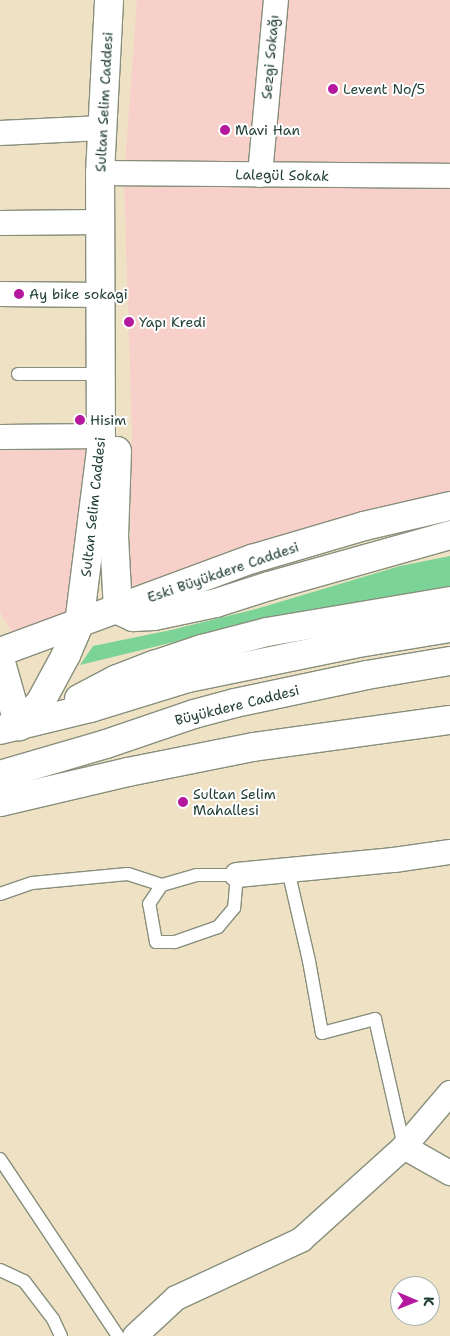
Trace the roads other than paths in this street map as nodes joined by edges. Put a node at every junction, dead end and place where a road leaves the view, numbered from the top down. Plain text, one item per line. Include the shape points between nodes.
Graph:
1 (109, 0) edge
2 (124, 0) edge
3 (276, 0) edge
4 (109, 128) junction
5 (0, 133) edge
6 (107, 173) junction
7 (260, 175) junction
8 (450, 176) edge
9 (100, 222) junction
10 (0, 223) edge
11 (0, 294) edge
12 (108, 295) junction
13 (18, 374) dead end
14 (101, 374) junction
15 (101, 436) junction
16 (0, 437) edge
17 (450, 506) edge
18 (450, 535) edge
19 (450, 602) edge
20 (118, 610) junction
21 (79, 624) junction
22 (450, 628) edge
23 (0, 652) edge
24 (0, 659) edge
25 (450, 661) edge
26 (56, 718) junction
27 (450, 720) edge
28 (10, 728) edge
29 (0, 775) edge
30 (0, 802) edge
31 (450, 852) edge
32 (288, 870) junction
33 (237, 875) junction
34 (162, 885) junction
35 (0, 894) edge
36 (450, 1093) edge
37 (404, 1147) junction
38 (0, 1159) edge
39 (450, 1173) edge
40 (0, 1270) edge
41 (61, 1336) edge
42 (118, 1336) edge
43 (135, 1336) edge

1 - 4 main road, Sultan Selim Caddesi
2 - 4 main road, Sultan Selim Caddesi
3 - 7 street, Sezgi Sokağı
4 - 5 street
4 - 6 main road, Sultan Selim Caddesi
6 - 7 street, Lalegül Sokak
6 - 9 main road, Sultan Selim Caddesi
6 - 12 main road, Sultan Selim Caddesi
7 - 8 street, Lalegül Sokak
9 - 10 street
9 - 12 main road, Sultan Selim Caddesi
11 - 12 street
12 - 14 main road, Sultan Selim Caddesi
12 - 20 main road, Sultan Selim Caddesi via 118,439 114,536
13 - 14 lane
14 - 15 main road, Sultan Selim Caddesi
15 - 16 street
15 - 21 main road, Sultan Selim Caddesi
17 - 20 main road, Eski Büyükdere Caddesi via 364,526 252,559
18 - 20 main road via 216,603 154,616 133,617
19 - 26 main road via 267,632 202,649 117,678 73,703
20 - 21 main road, Eski Büyükdere Caddesi
21 - 23 main road, Eski Büyükdere Caddesi
21 - 28 main road, Sultan Selim Caddesi via 40,703
22 - 26 main road via 188,678
24 - 28 main road
25 - 29 main road, Büyükdere Caddesi via 235,703
26 - 28 main road
27 - 30 main road via 253,747
31 - 32 street
32 - 33 street
32 - 37 lane via 322,1033 375,1019
33 - 34 lane via 197,875
33 - 34 lane via 234,908 218,927 175,942 156,942 149,904
34 - 35 lane via 128,874 32,883
36 - 37 street
37 - 39 street
37 - 43 street via 301,1240 176,1298
38 - 42 lane
40 - 41 lane via 24,1281 53,1319

